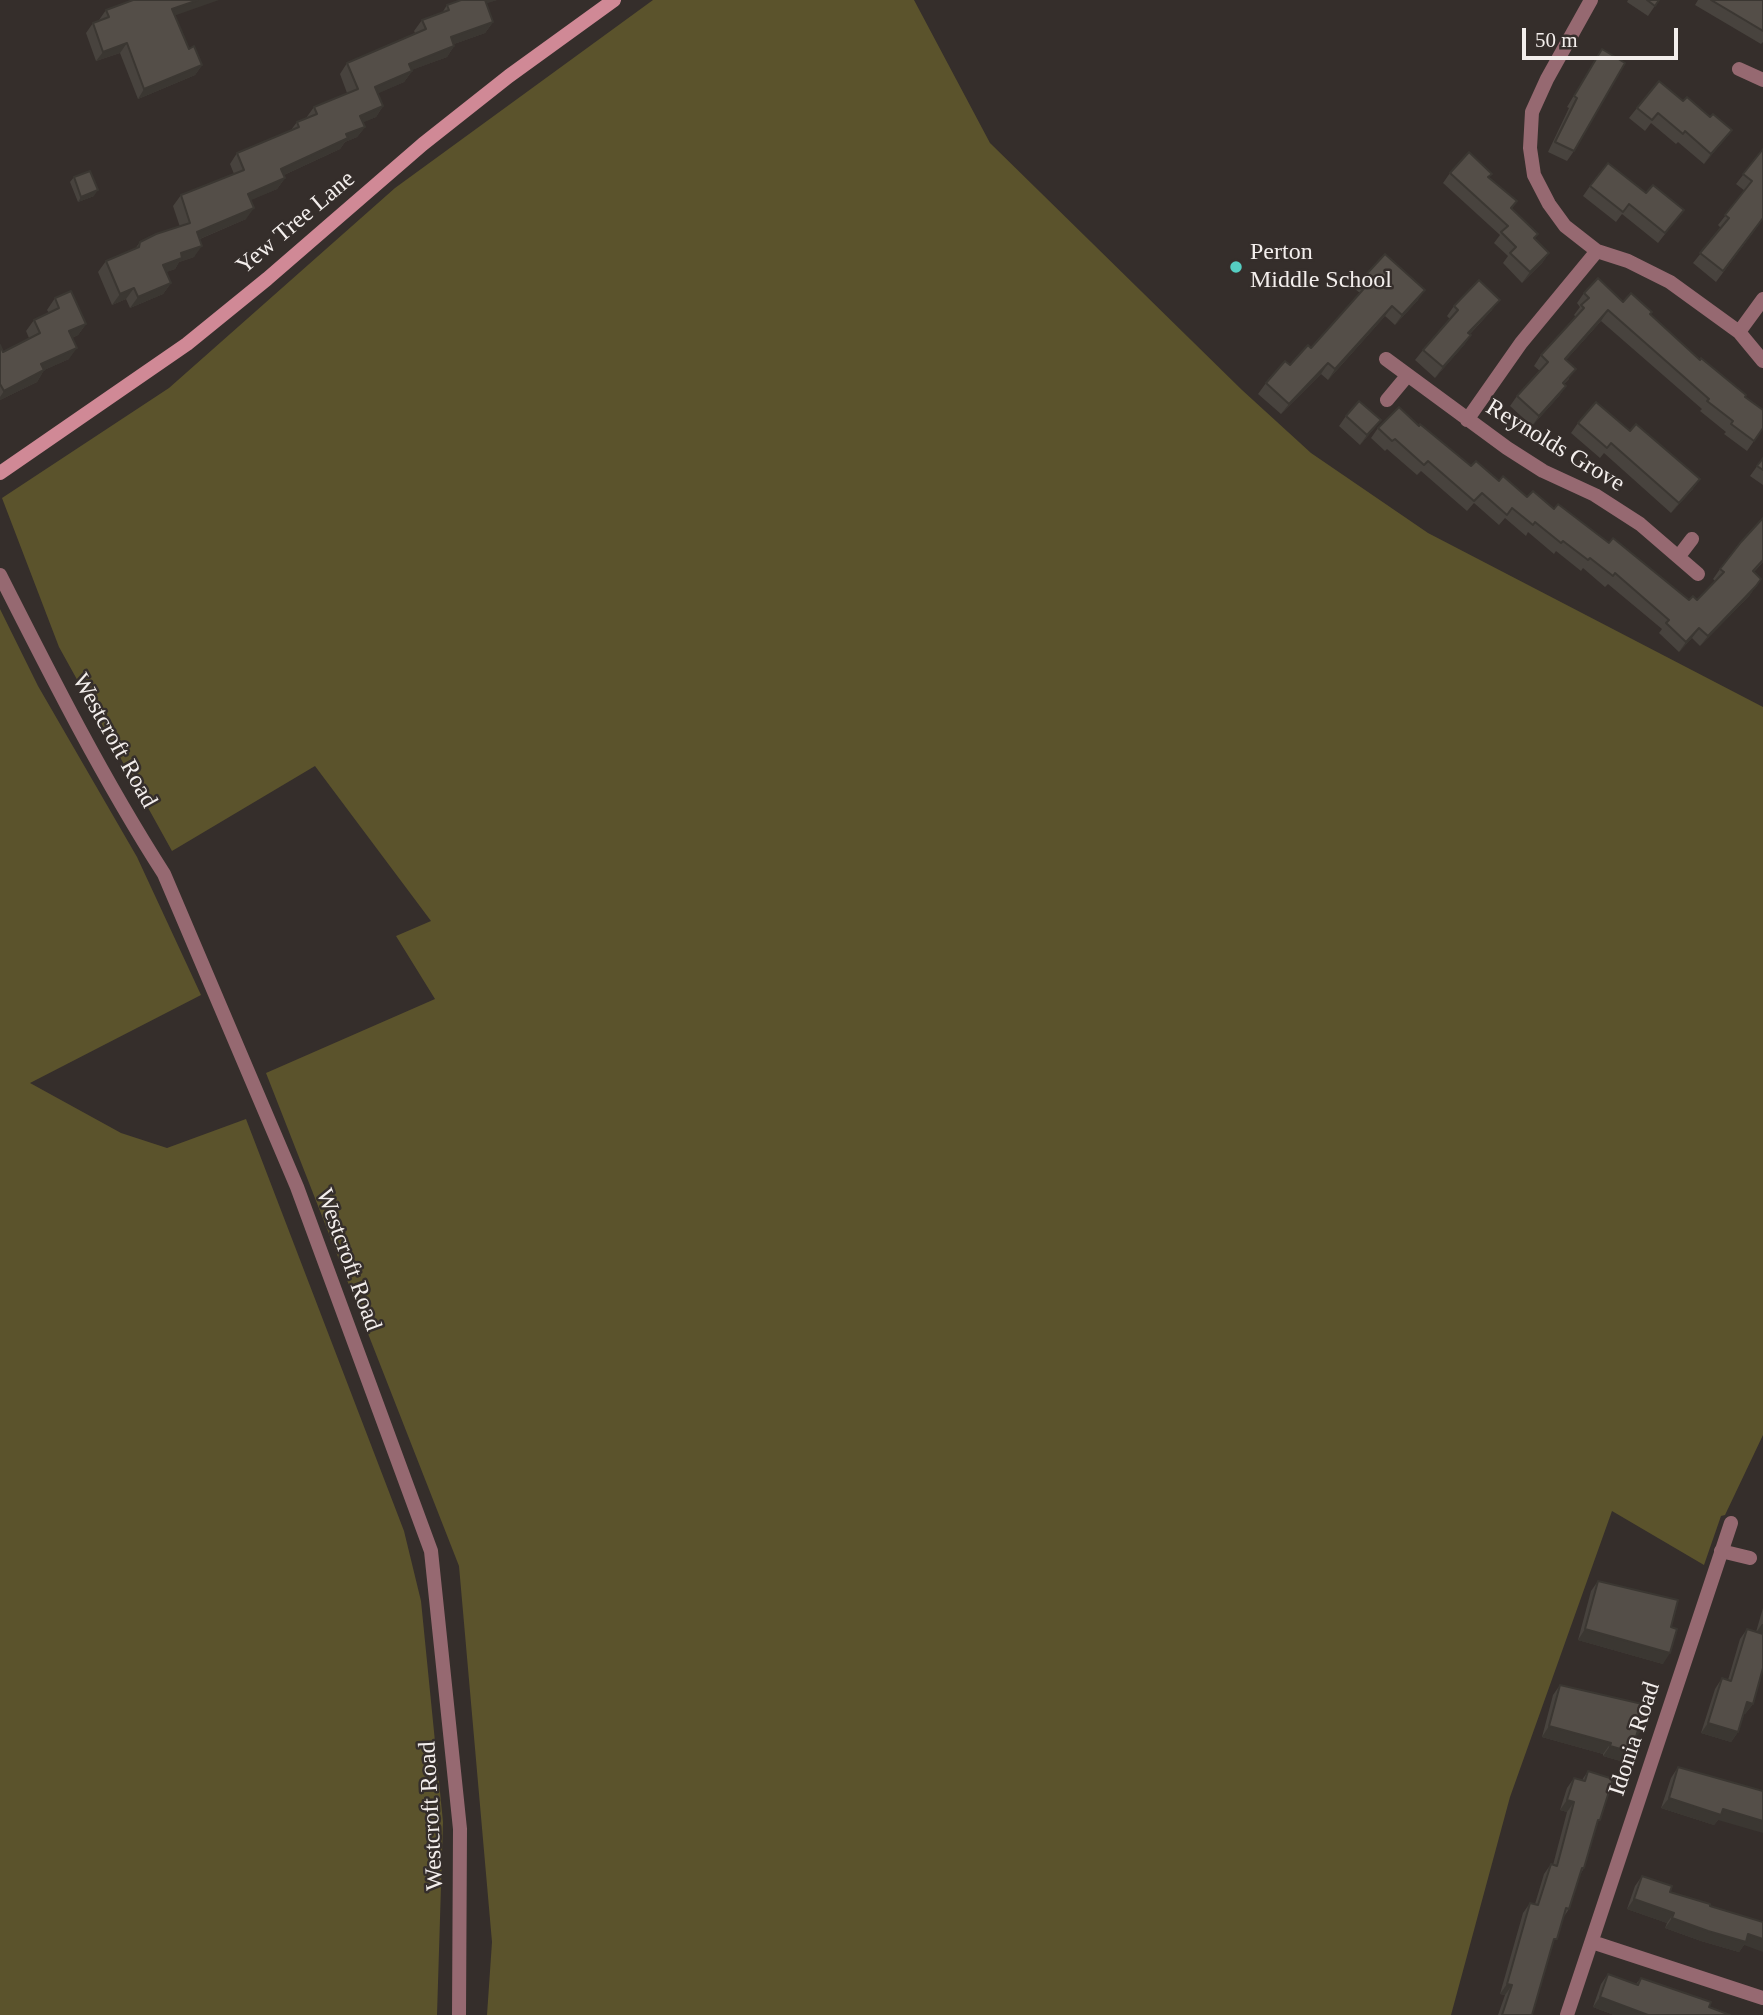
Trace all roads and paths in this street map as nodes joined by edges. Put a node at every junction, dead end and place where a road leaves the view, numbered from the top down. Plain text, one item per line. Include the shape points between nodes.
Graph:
1 (614, 0) edge
2 (1591, 0) edge
3 (1739, 69) dead end
4 (1763, 80) edge
5 (1597, 251) junction
6 (1763, 299) edge
7 (1738, 332) junction
8 (1387, 359) dead end
9 (1763, 361) edge
10 (1407, 376) junction
11 (1387, 400) dead end
12 (1466, 420) junction
13 (0, 473) edge
14 (1692, 539) dead end
15 (1679, 556) junction
16 (1698, 573) dead end
17 (0, 575) edge
18 (1731, 1523) dead end
19 (1721, 1551) junction
20 (1750, 1558) dead end
21 (1592, 1942) junction
22 (1763, 1998) edge
23 (459, 2015) edge
24 (1567, 2015) edge

1 - 13 street, Yew Tree Lane via 423,144 187,344
2 - 5 street via 1532,112 1530,148 1534,175 1549,204 1565,226
3 - 4 street
5 - 7 street via 1670,282
5 - 12 street via 1521,343
6 - 7 street
7 - 9 street
8 - 10 street, Reynolds Grove
10 - 11 street
10 - 12 street, Reynolds Grove
12 - 15 street, Reynolds Grove via 1543,471 1618,509
14 - 15 street
15 - 16 street, Reynolds Grove
17 - 23 street, Westcroft Road via 164,874 297,1187 431,1551 460,1829
18 - 19 street, Idonia Road
19 - 20 street
19 - 21 street, Idonia Road
21 - 22 street
21 - 24 street, Idonia Road

